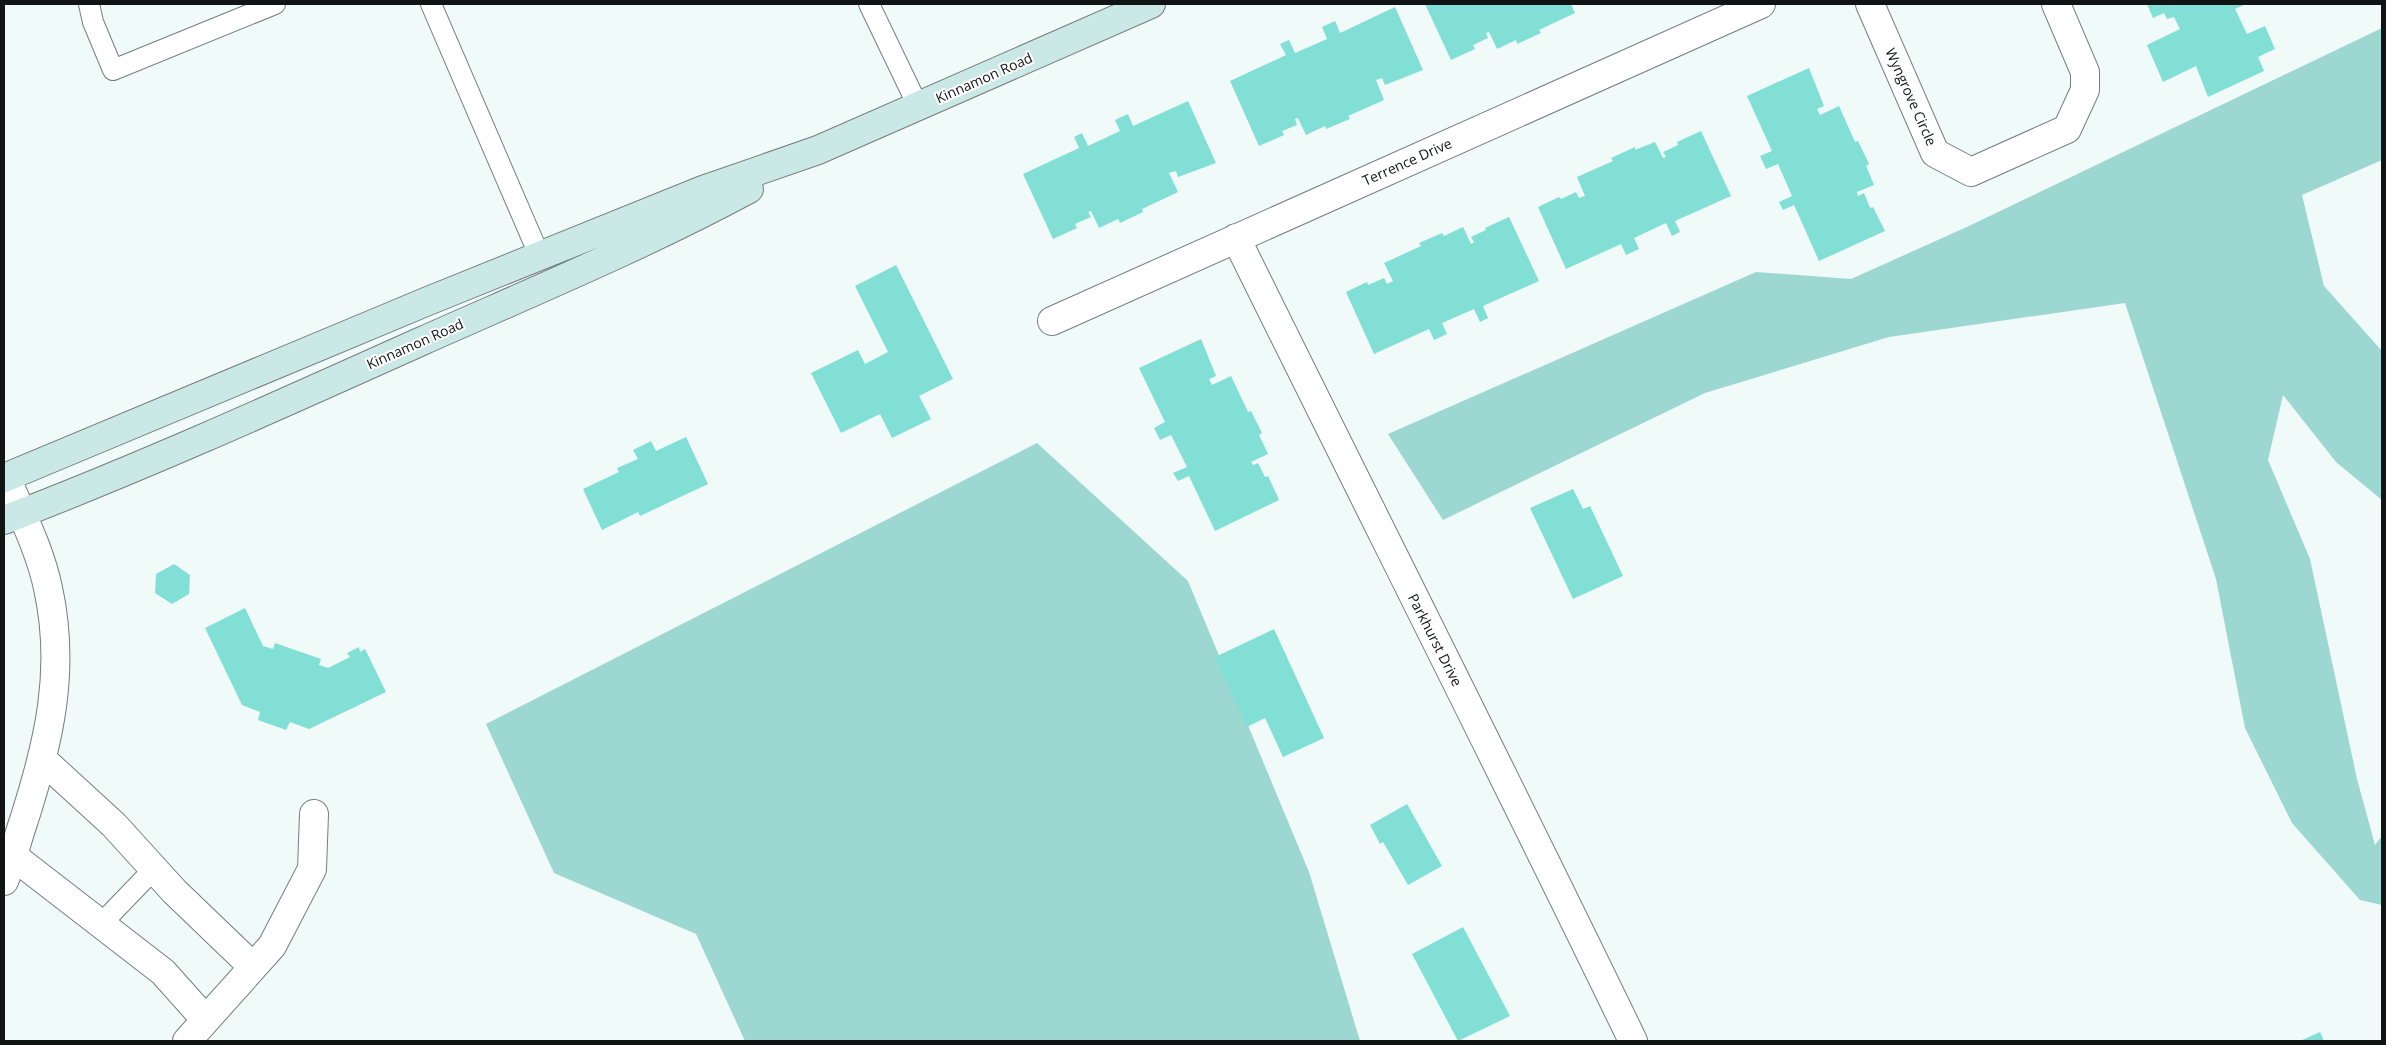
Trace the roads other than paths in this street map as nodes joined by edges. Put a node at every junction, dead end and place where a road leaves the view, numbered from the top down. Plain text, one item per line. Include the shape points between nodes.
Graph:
1 (89, 4) edge
2 (275, 4) edge
3 (432, 4) edge
4 (869, 4) edge
5 (1151, 4) edge
6 (1761, 4) edge
7 (1870, 4) edge
8 (2056, 4) edge
9 (918, 106) junction
10 (818, 150) junction
11 (1236, 238) junction
12 (540, 257) junction
13 (1052, 321) dead end
14 (5, 478) edge
15 (12, 516) edge
16 (43, 760) junction
17 (314, 814) dead end
18 (12, 856) junction
19 (154, 869) junction
20 (4, 882) edge
21 (101, 924) junction
22 (253, 968) junction
23 (205, 1018) junction
24 (187, 1041) edge
25 (1634, 1041) edge

1 - 2 lane via 113,70
3 - 12 lane
4 - 9 lane
5 - 9 main road, Kinnamon Road
6 - 11 street, Terrence Drive
7 - 8 street, Wyngrove Circle via 1935,153 1972,172 2067,129 2086,90 2085,72
9 - 10 main road, Kinnamon Road
10 - 12 main road, Kinnamon Road via 703,190
10 - 15 main road, Kinnamon Road via 711,209 572,275 176,449
11 - 13 street, Terrence Drive
11 - 25 street, Parkhurst Drive
12 - 14 main road, Kinnamon Road via 373,323
14 - 15 street
15 - 16 street via 46,579 55,632 56,677
16 - 18 street
16 - 19 street via 114,825
17 - 22 street via 312,869 272,946
18 - 20 street
18 - 21 street
19 - 21 lane
19 - 22 street
21 - 23 street via 163,972
22 - 23 street
23 - 24 street

